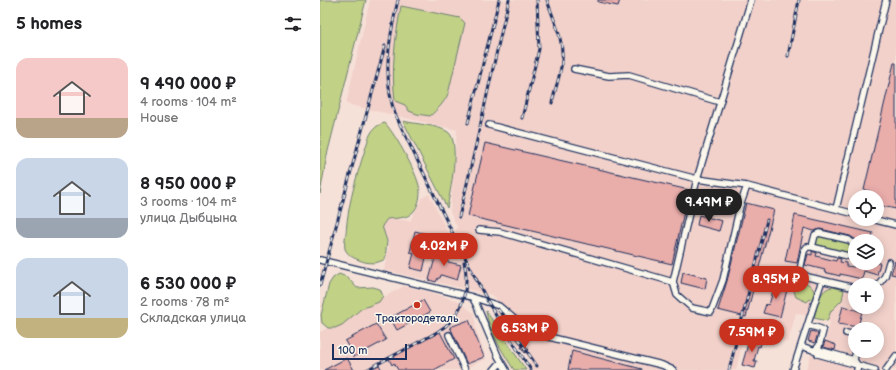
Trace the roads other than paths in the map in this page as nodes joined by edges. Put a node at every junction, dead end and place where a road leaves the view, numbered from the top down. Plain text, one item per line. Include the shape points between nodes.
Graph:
1 (751, 0) edge
2 (886, 0) edge
3 (574, 69) dead end
4 (720, 102) junction
5 (489, 125) dead end
6 (697, 179) junction
7 (747, 186) junction
8 (836, 209) junction
9 (848, 212) edge
10 (884, 222) edge
11 (896, 225) edge
12 (479, 230) dead end
13 (848, 240) edge
14 (812, 247) junction
15 (848, 256) edge
16 (320, 260) edge
17 (889, 262) dead end
18 (883, 278) edge
19 (822, 280) junction
20 (673, 282) junction
21 (848, 286) edge
22 (472, 297) junction
23 (808, 325) junction
24 (449, 335) dead end
25 (801, 346) junction
26 (815, 351) junction
27 (896, 356) edge
28 (854, 360) joint
29 (501, 362) junction
30 (857, 368) edge
31 (465, 370) edge
32 (494, 370) edge
33 (506, 370) edge
34 (673, 370) edge
35 (793, 370) edge
36 (875, 370) edge
37 (886, 370) edge

1 - 4 street
2 - 8 street
3 - 4 street via 609,76 629,75
4 - 6 street
5 - 6 street
6 - 7 street
6 - 20 street
7 - 8 street
7 - 20 street via 723,280 711,312 692,308 677,295
8 - 9 street
10 - 11 street
12 - 20 street via 500,232
13 - 14 street via 819,233 815,235
14 - 15 street
14 - 19 street via 807,247 804,251 800,270 806,276
16 - 22 street
17 - 18 street
19 - 21 street
19 - 23 street
22 - 29 street
22 - 34 street via 499,306 532,332
23 - 25 street
23 - 26 street via 823,331
24 - 31 street
25 - 26 street
25 - 35 street
26 - 28 street
26 - 30 street
27 - 37 street
28 - 30 street
29 - 32 street
29 - 33 street
30 - 36 street

